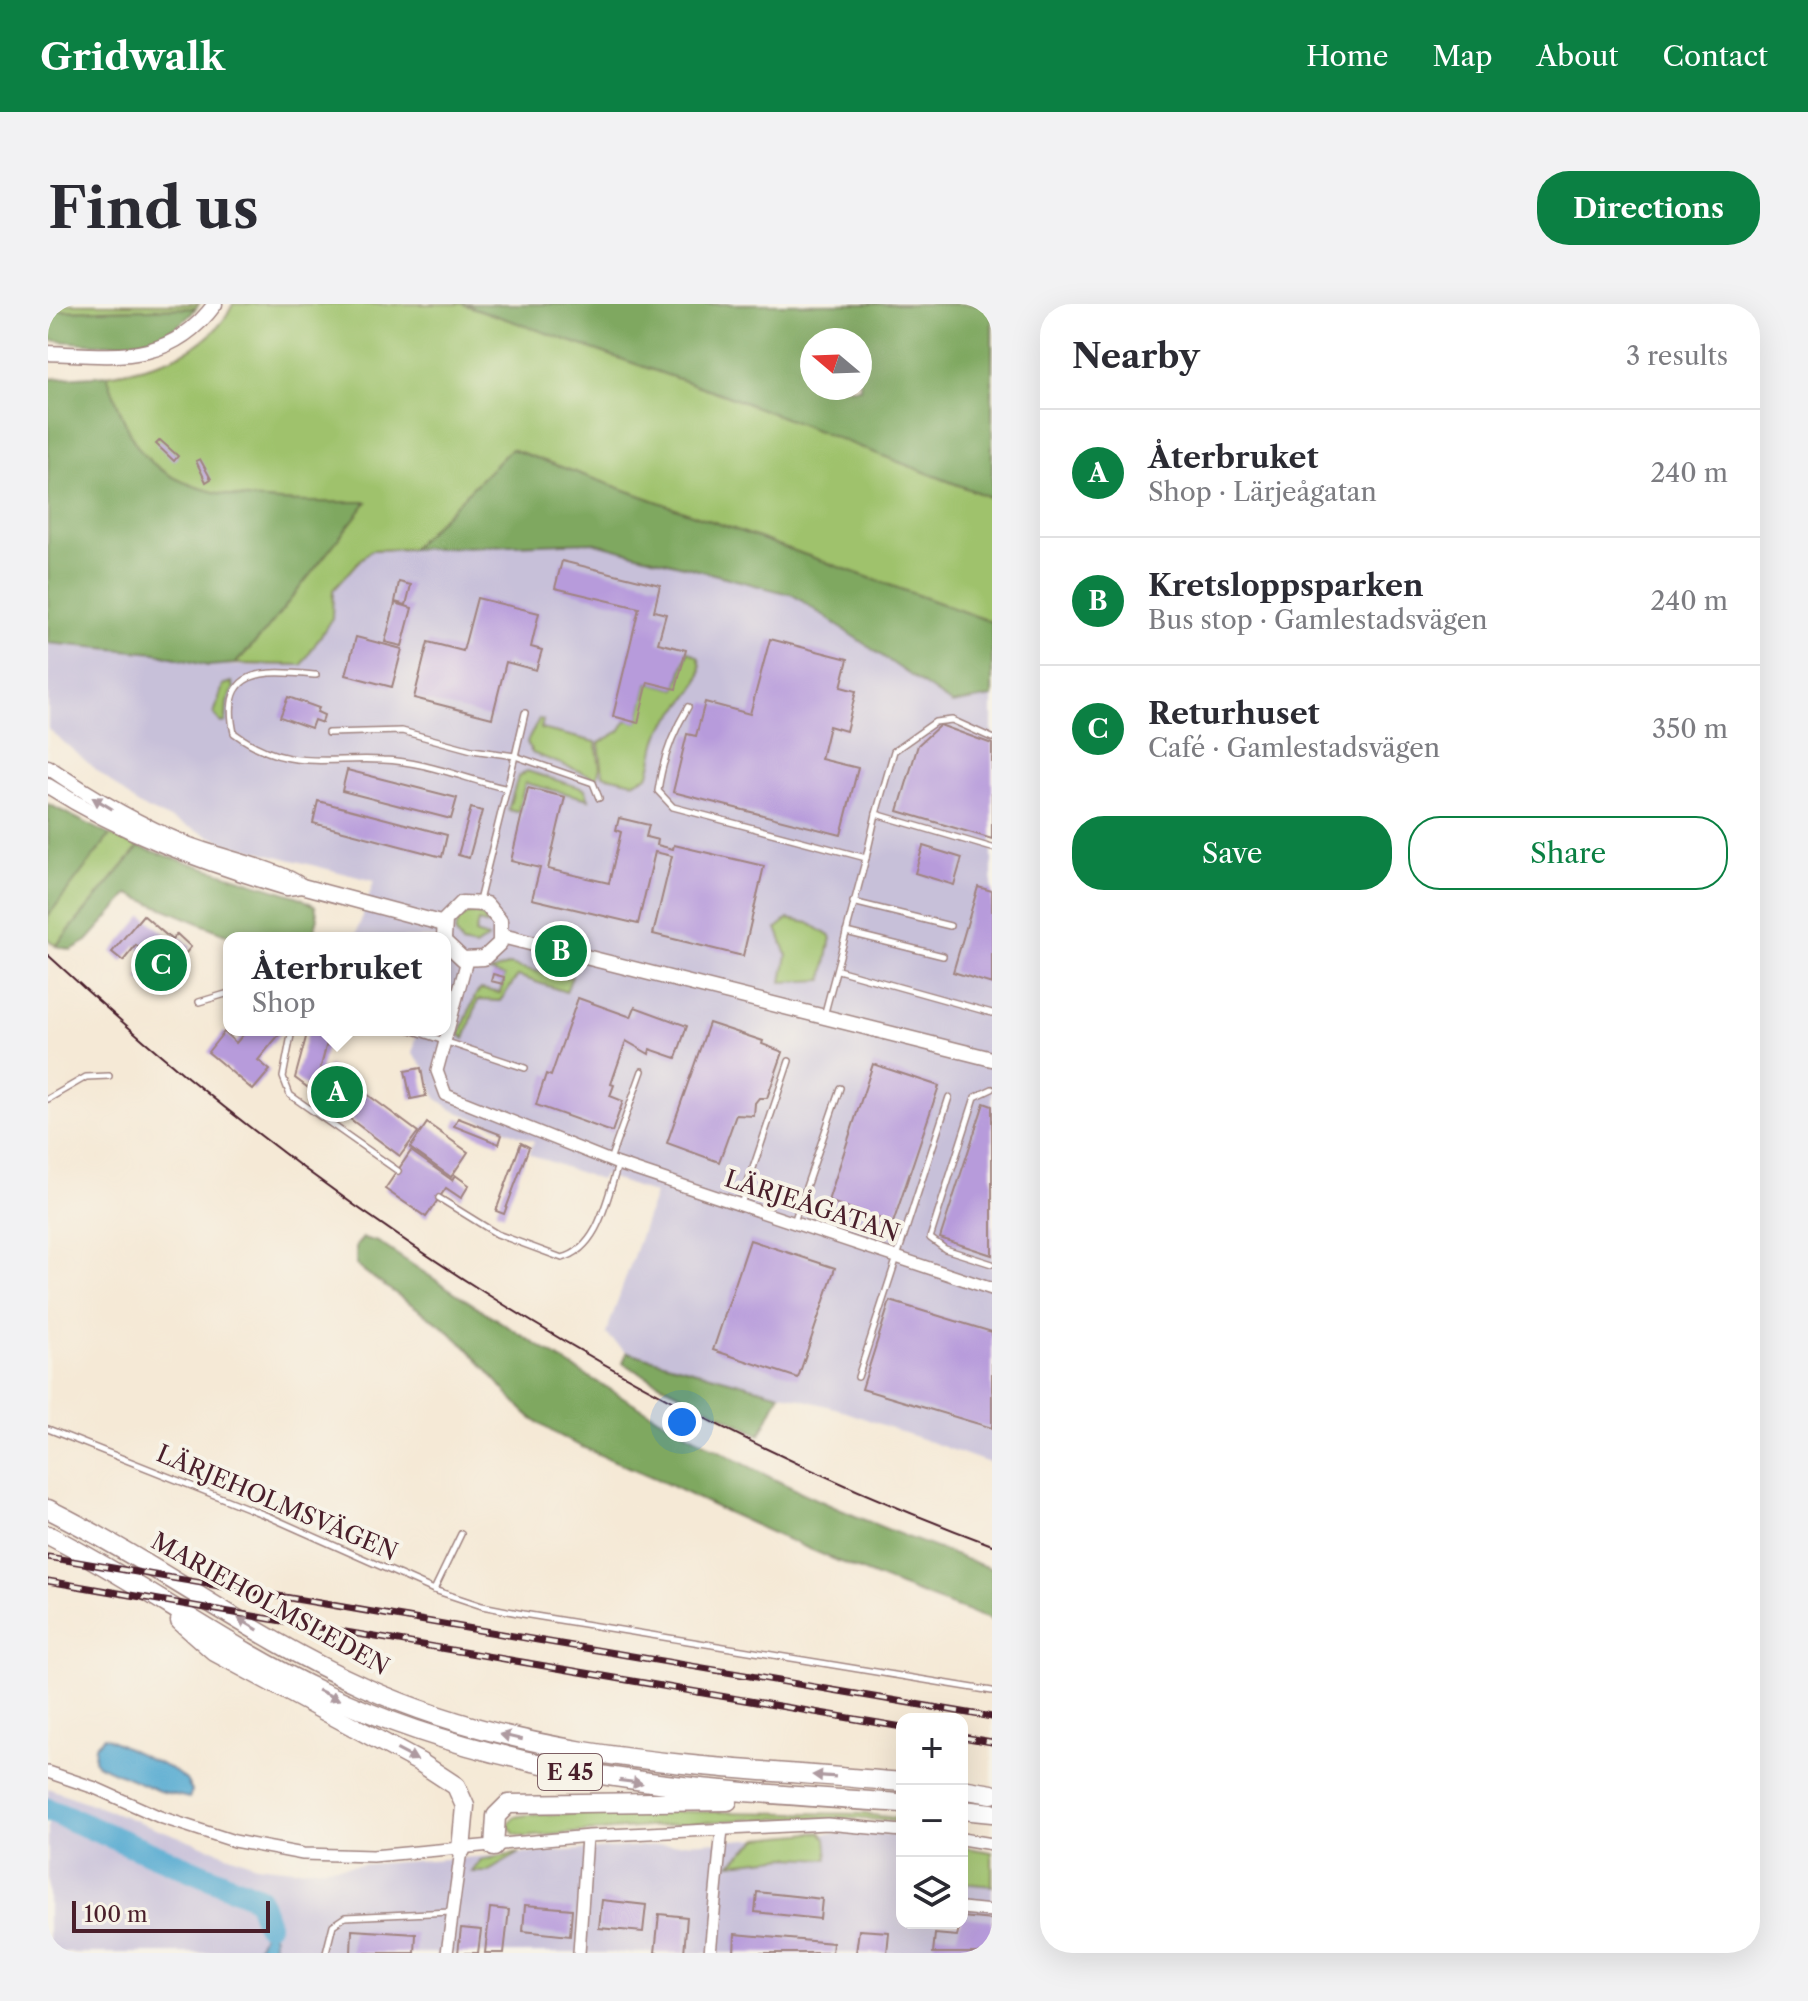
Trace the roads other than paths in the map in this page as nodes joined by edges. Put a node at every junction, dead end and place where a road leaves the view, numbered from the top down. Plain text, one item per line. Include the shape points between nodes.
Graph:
1 (215, 304) edge
2 (48, 353) edge
3 (316, 675) dead end
4 (688, 707) dead end
5 (525, 713) dead end
6 (328, 733) dead end
7 (992, 738) edge
8 (515, 756) junction
9 (48, 767) edge
10 (48, 786) edge
11 (504, 788) junction
12 (599, 798) dead end
13 (876, 814) junction
14 (992, 848) edge
15 (866, 858) junction
16 (302, 886) junction
17 (479, 902) junction
18 (853, 902) junction
19 (950, 926) dead end
20 (438, 932) edge
21 (445, 932) edge
22 (846, 932) junction
23 (502, 936) junction
24 (451, 949) edge
25 (943, 956) dead end
26 (467, 960) junction
27 (838, 970) junction
28 (223, 995) edge
29 (199, 1002) dead end
30 (992, 1013) edge
31 (451, 1016) edge
32 (824, 1016) junction
33 (291, 1036) edge
34 (431, 1036) edge
35 (445, 1036) edge
36 (444, 1040) junction
37 (992, 1059) edge
38 (789, 1061) dead end
39 (525, 1068) dead end
40 (642, 1071) dead end
41 (109, 1076) dead end
42 (840, 1088) dead end
43 (992, 1089) edge
44 (949, 1097) dead end
45 (48, 1099) edge
46 (614, 1162) junction
47 (398, 1171) dead end
48 (439, 1198) dead end
49 (740, 1205) junction
50 (793, 1223) junction
51 (896, 1257) junction
52 (992, 1264) edge
53 (992, 1289) edge
54 (858, 1377) dead end
55 (48, 1429) edge
56 (48, 1509) edge
57 (461, 1534) dead end
58 (48, 1535) edge
59 (136, 1582) junction
60 (434, 1590) junction
61 (992, 1691) edge
62 (48, 1772) edge
63 (896, 1782) edge
64 (968, 1790) edge
65 (992, 1794) edge
66 (795, 1798) junction
67 (896, 1803) edge
68 (968, 1811) edge
69 (992, 1813) edge
70 (722, 1829) junction
71 (896, 1830) edge
72 (587, 1837) junction
73 (968, 1840) edge
74 (992, 1844) edge
75 (494, 1847) junction
76 (461, 1850) junction
77 (968, 1909) edge
78 (992, 1911) edge
79 (452, 1912) junction
80 (326, 1953) edge
81 (447, 1953) edge
82 (579, 1953) edge
83 (710, 1953) edge

1 - 2 street via 192,331 161,348 130,354
3 - 11 lane via 252,674 239,683 232,699 234,733 262,751 299,762 384,759
4 - 15 lane via 676,727 658,791 673,807
5 - 8 lane
6 - 8 lane via 402,731
7 - 13 lane via 952,720 935,722 894,751
8 - 11 lane
8 - 12 lane via 593,783
16 -> 9 street via 131,820
10 - 16 street via 164,847 287,888
11 - 17 lane
13 - 14 lane
13 - 15 lane
15 - 18 lane
16 - 20 street
17 - 21 street via 455,907
17 - 23 street via 497,914
18 - 19 lane
18 - 22 lane
22 - 25 lane
22 - 27 lane
23 - 26 street via 491,954
23 - 32 street
24 - 26 street
26 - 31 street, LÄRJEÅGATAN
27 - 30 lane
27 - 32 lane
28 - 29 lane
32 - 37 street
33 - 47 lane via 283,1077 290,1095
34 - 36 lane
35 - 36 street, LÄRJEÅGATAN
36 - 39 lane
36 - 46 street, LÄRJEÅGATAN via 437,1071 446,1095
38 - 49 lane
40 - 46 lane
41 - 45 lane via 86,1077
42 - 50 lane
43 - 52 lane via 975,1097 930,1238 945,1249
44 - 51 lane
46 - 48 lane via 590,1238 562,1258 490,1231
46 - 49 street, LÄRJEÅGATAN
49 - 50 street, LÄRJEÅGATAN
50 - 51 street, LÄRJEÅGATAN
51 - 53 street, LÄRJEÅGATAN
51 - 54 lane
55 - 60 lane, LÄRJEHOLMSVÄGEN via 270,1517
63 -> 56 highway, MARIEHOLMSLEDEN / E 45 via 617,1759 452,1721 316,1663
57 - 60 lane
58 - 59 highway, MARIEHOLMSLEDEN / E 45
59 -> 66 highway, MARIEHOLMSLEDEN / E 45 via 320,1691 451,1742 590,1776
59 -> 76 highway via 215,1652 456,1786 465,1806
60 - 61 lane, LÄRJEHOLMSVÄGEN via 523,1614
62 - 76 street via 160,1817 258,1847 373,1856
64 - 65 highway
66 - 67 highway, MARIEHOLMSLEDEN / E 45
66 - 75 highway via 508,1804 496,1816
68 - 69 highway
70 - 71 street via 842,1824
70 - 72 street
70 - 83 street
72 - 75 street
72 - 82 street
73 - 74 street
75 - 76 street
76 - 79 street
77 - 78 street
79 - 80 lane via 345,1917 333,1925
79 - 81 street

